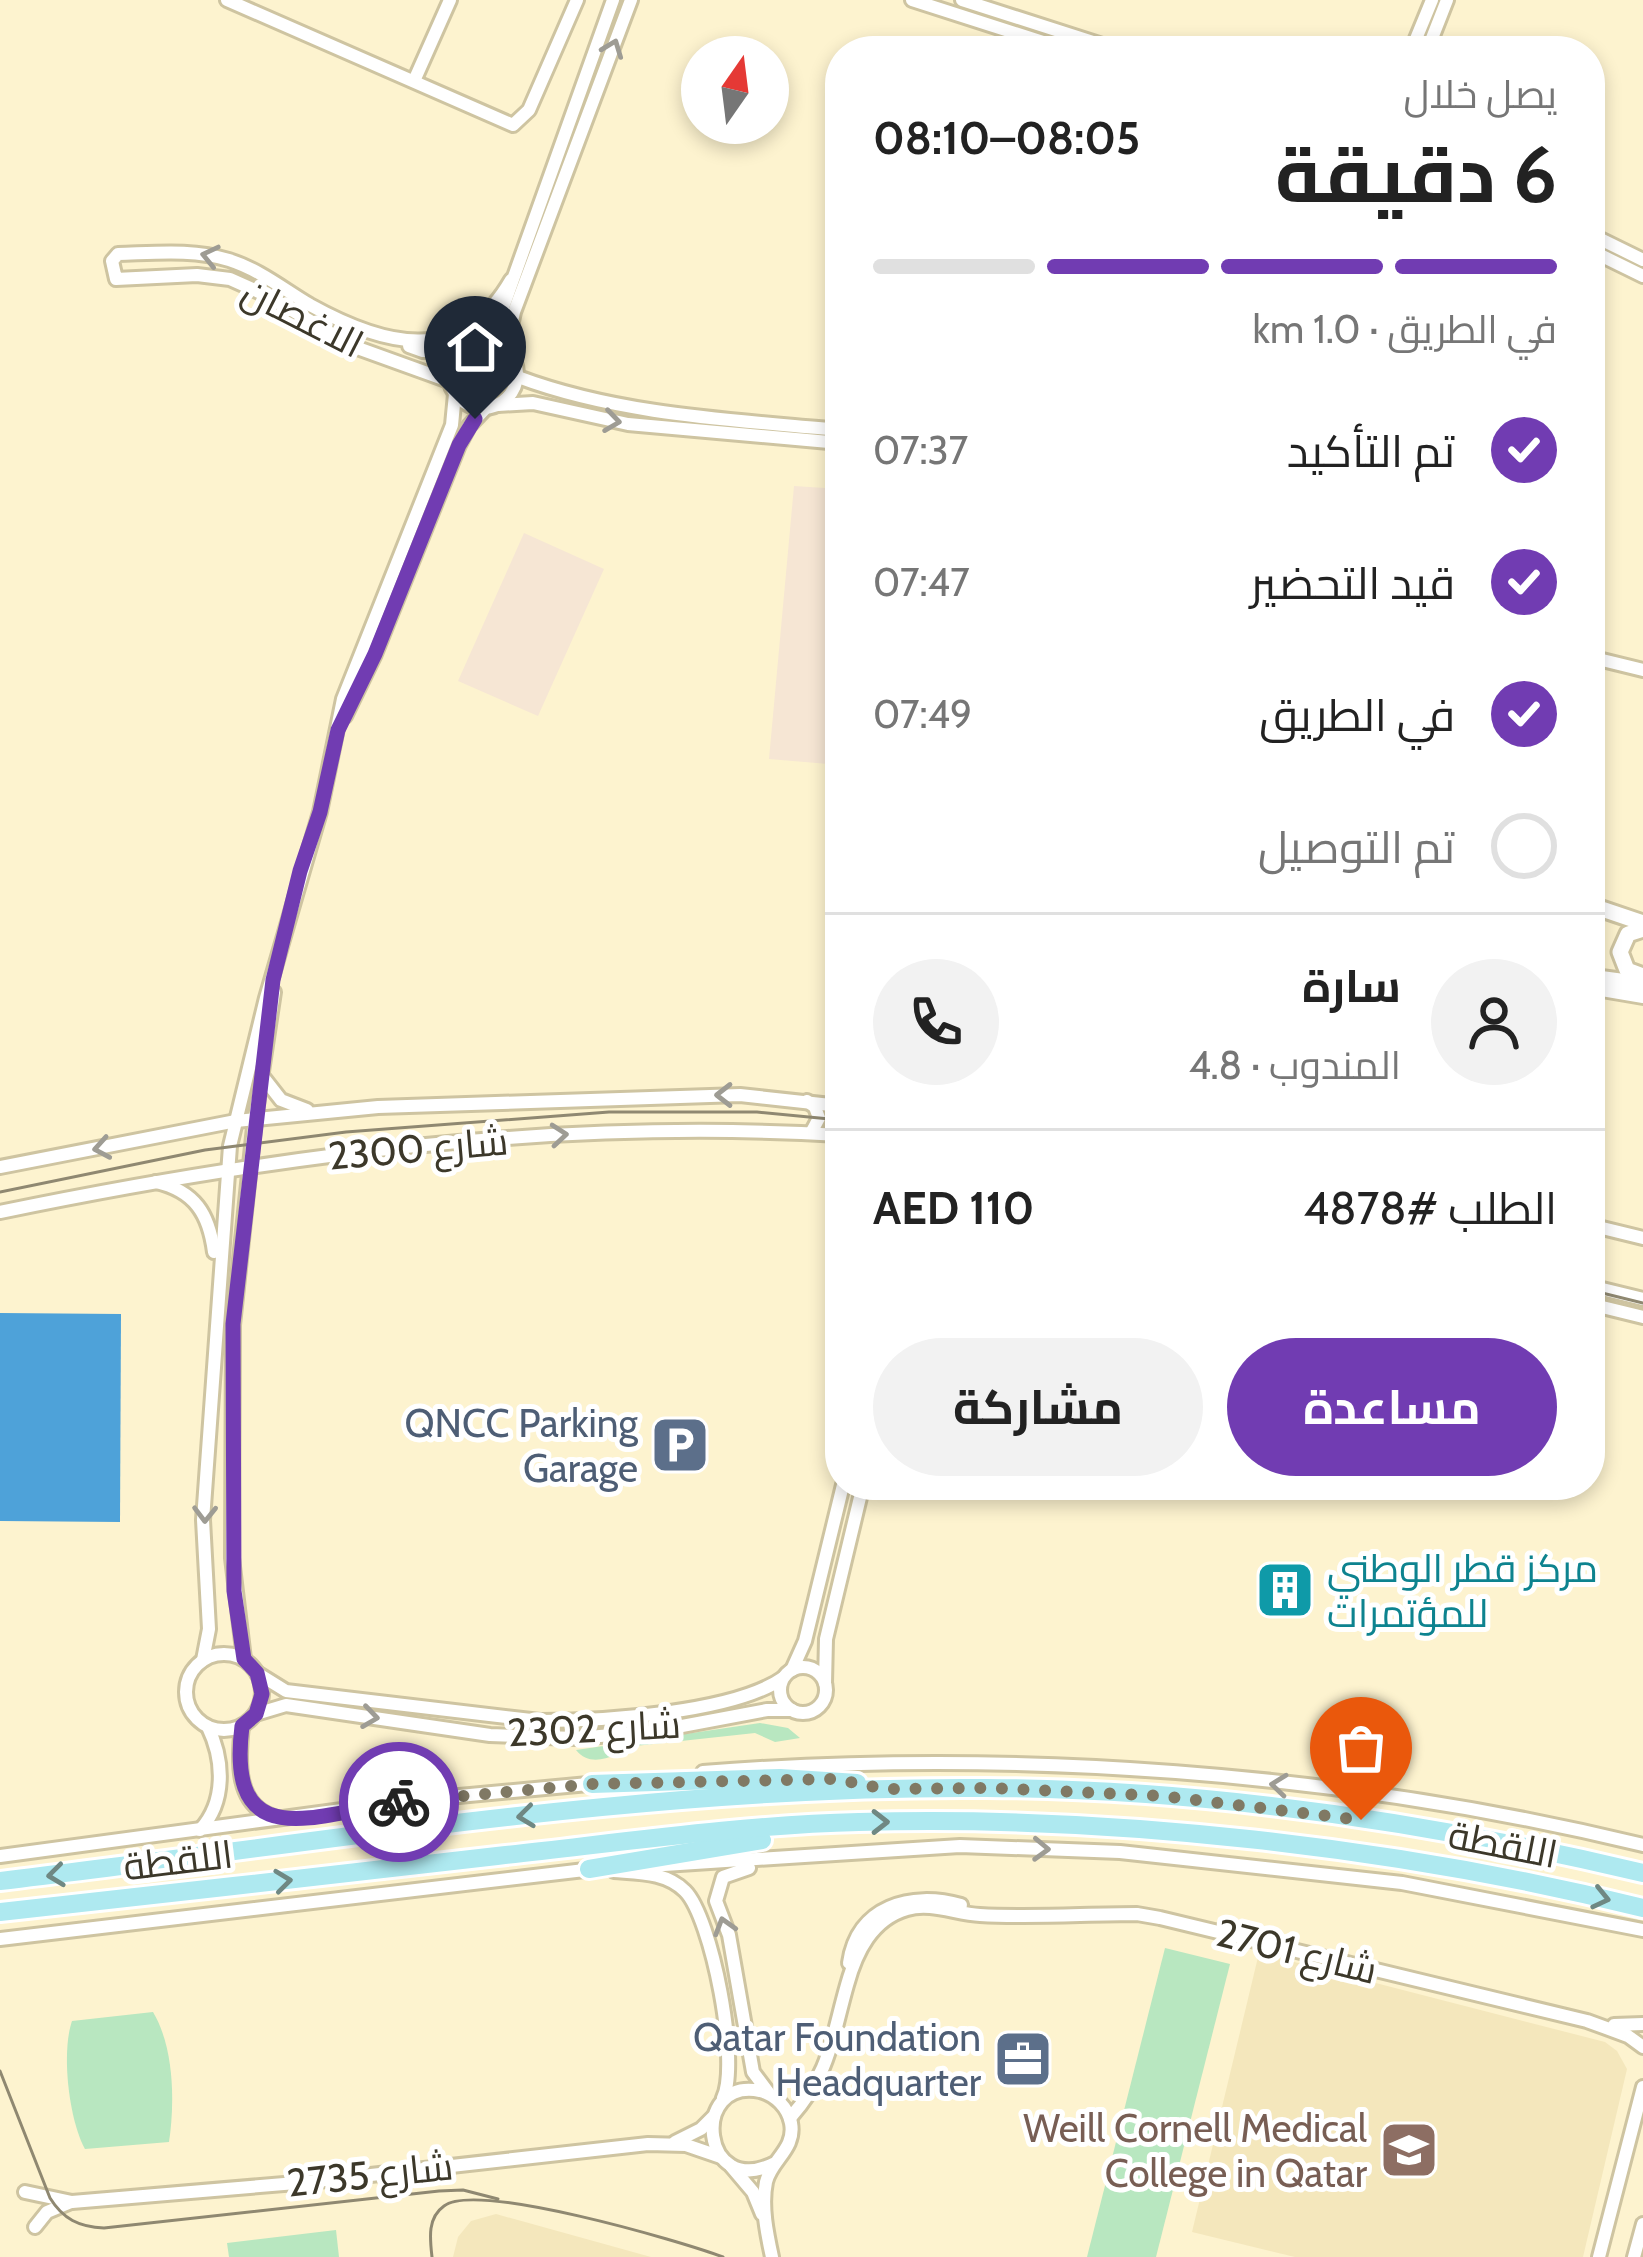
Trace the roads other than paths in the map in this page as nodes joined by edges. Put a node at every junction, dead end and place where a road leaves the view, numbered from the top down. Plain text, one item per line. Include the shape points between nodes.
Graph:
1 (227, 0) edge
2 (450, 0) edge
3 (577, 0) edge
4 (614, 0) edge
5 (632, 0) edge
6 (912, 0) edge
7 (962, 0) edge
8 (1432, 0) edge
9 (1447, 0) edge
10 (1024, 36) edge
11 (1074, 36) edge
12 (1417, 36) edge
13 (1432, 36) edge
14 (414, 81) junction
15 (1605, 241) edge
16 (1605, 258) edge
17 (1643, 260) edge
18 (1643, 277) edge
19 (511, 280) junction
20 (392, 338) junction
21 (478, 340) junction
22 (458, 351) junction
23 (513, 356) junction
24 (518, 377) junction
25 (452, 387) junction
26 (492, 407) junction
27 (825, 428) edge
28 (825, 442) edge
29 (1605, 661) edge
30 (1643, 670) edge
31 (338, 730) junction
32 (1605, 911) edge
33 (1643, 926) edge
34 (1605, 978) edge
35 (273, 980) junction
36 (1643, 980) edge
37 (1605, 991) edge
38 (1643, 997) edge
39 (262, 1075) junction
40 (806, 1100) junction
41 (825, 1103) edge
42 (314, 1112) junction
43 (255, 1118) junction
44 (236, 1121) junction
45 (811, 1133) junction
46 (825, 1134) edge
47 (249, 1166) junction
48 (0, 1167) edge
49 (227, 1169) junction
50 (149, 1180) junction
51 (0, 1212) edge
52 (1605, 1229) edge
53 (1643, 1238) edge
54 (218, 1275) junction
55 (1605, 1290) edge
56 (1643, 1299) edge
57 (1605, 1308) edge
58 (1643, 1317) edge
59 (839, 1500) edge
60 (859, 1500) edge
61 (244, 1659) junction
62 (203, 1660) junction
63 (257, 1673) junction
64 (787, 1674) junction
65 (825, 1683) junction
66 (792, 1710) junction
67 (256, 1714) junction
68 (207, 1726) junction
69 (242, 1726) junction
70 (592, 1784) junction
71 (885, 1789) junction
72 (284, 1819) junction
73 (825, 1824) junction
74 (200, 1830) junction
75 (1643, 1846) edge
76 (0, 1856) edge
77 (821, 1856) junction
78 (589, 1869) junction
79 (1643, 1874) edge
80 (0, 1881) edge
81 (1643, 1908) edge
82 (0, 1912) edge
83 (1643, 1930) edge
84 (0, 1940) edge
85 (1587, 2021) junction
86 (1643, 2024) edge
87 (1643, 2047) edge
88 (1643, 2087) edge
89 (812, 2090) junction
90 (774, 2097) junction
91 (716, 2111) junction
92 (790, 2117) junction
93 (668, 2143) junction
94 (725, 2160) junction
95 (775, 2163) junction
96 (25, 2192) dead end
97 (72, 2202) junction
98 (1643, 2224) edge
99 (766, 2226) junction
100 (35, 2227) dead end
101 (772, 2257) edge
102 (1599, 2257) edge
103 (1634, 2257) edge

1 - 14 street
2 - 14 street
3 - 14 street via 519,123
4 - 19 street
23 -> 5 street via 514,312
6 - 10 street
7 - 11 street
8 - 12 street
9 - 13 street
15 - 17 street
16 - 18 street
19 - 20 street, الاغصان via 490,310 461,331 427,342
19 - 21 street via 496,322
20 - 22 street, الاغصان via 424,351
20 -> 25 street, الاغصان via 357,328 232,261 195,251 118,254 112,262 116,279 230,280 352,346
21 - 22 street
21 - 23 street
22 - 25 street
23 - 24 street
24 - 26 street
24 - 27 street via 601,401
25 - 26 street via 469,405
25 - 31 street via 452,425 350,679
26 -> 28 street via 532,403 628,424
26 - 31 street via 459,445
29 - 30 street
31 - 35 street
32 - 33 street
33 - 36 street via 1620,952
34 - 36 street
35 - 39 street
35 - 44 street
37 - 38 street
39 - 42 street via 280,1100
39 - 43 street
40 - 41 street, شارع 2300
40 -> 42 street, شارع 2300 via 653,1096
40 - 45 street via 819,1118
42 - 43 street, شارع 2300
43 - 44 street, شارع 2300
43 - 47 street
44 -> 48 street, شارع 2300
44 - 49 street
45 - 46 street, شارع 2300
47 -> 45 street, شارع 2300 via 623,1129
47 - 49 street, شارع 2300
47 - 61 street via 233,1324 231,1456
49 - 50 street, شارع 2300
49 - 54 street
50 - 51 street, شارع 2300
50 - 54 street via 197,1203 210,1225
52 - 53 street
54 -> 62 street
55 - 56 street
57 - 58 street
59 - 64 street via 805,1641
60 - 65 street via 826,1639
61 - 62 street
61 - 63 street
62 - 68 street via 189,1677 186,1700
63 - 64 street, شارع 2302 via 286,1691 559,1721 701,1705 763,1690
63 - 67 street
64 - 65 street via 812,1669
64 - 66 street via 780,1692
65 - 66 street via 818,1708
67 -> 66 street, شارع 2302 via 286,1705 490,1735 575,1738
67 - 69 street
68 - 69 street
68 - 74 street via 220,1792
69 - 72 street via 246,1795 263,1814
70 - 71 main road via 835,1779
70 - 72 street, اللقطة
75 -> 70 street, اللقطة via 1366,1794 1099,1768 773,1767
71 - 79 main road, اللقطة via 1234,1804 1425,1829
71 -> 80 main road, اللقطة via 627,1804
72 - 74 street, اللقطة
73 - 78 main road
73 -> 81 main road, اللقطة via 1015,1822 1302,1846
82 -> 73 main road, اللقطة
74 - 76 street, اللقطة
77 - 78 street, اللقطة
77 -> 83 street, اللقطة via 960,1846 1200,1859 1402,1883
90 -> 77 street via 752,2072 716,1894 730,1872
78 - 84 street, اللقطة
78 - 91 street via 654,1875 691,1898 711,1953 728,2054 729,2080
85 - 86 street, شارع 2701
85 - 87 street, شارع 2701
85 - 89 street, شارع 2701 via 1137,1914 1003,1916 937,1899 901,1902 858,1933 828,2061
88 - 102 street
89 - 90 street
89 - 92 street, شارع 2701
90 - 91 street via 743,2091
90 - 92 street
91 - 93 street, شارع 2735 via 694,2134
91 - 94 street via 711,2130
92 - 95 street via 789,2145
93 - 94 street, شارع 2735
93 - 97 street, شارع 2735
94 - 95 street via 753,2170
94 - 99 street via 753,2192
95 - 99 street via 766,2181
96 - 97 street, شارع 2735
97 - 100 street, شارع 2735 via 46,2212
98 - 103 street
99 - 101 street

